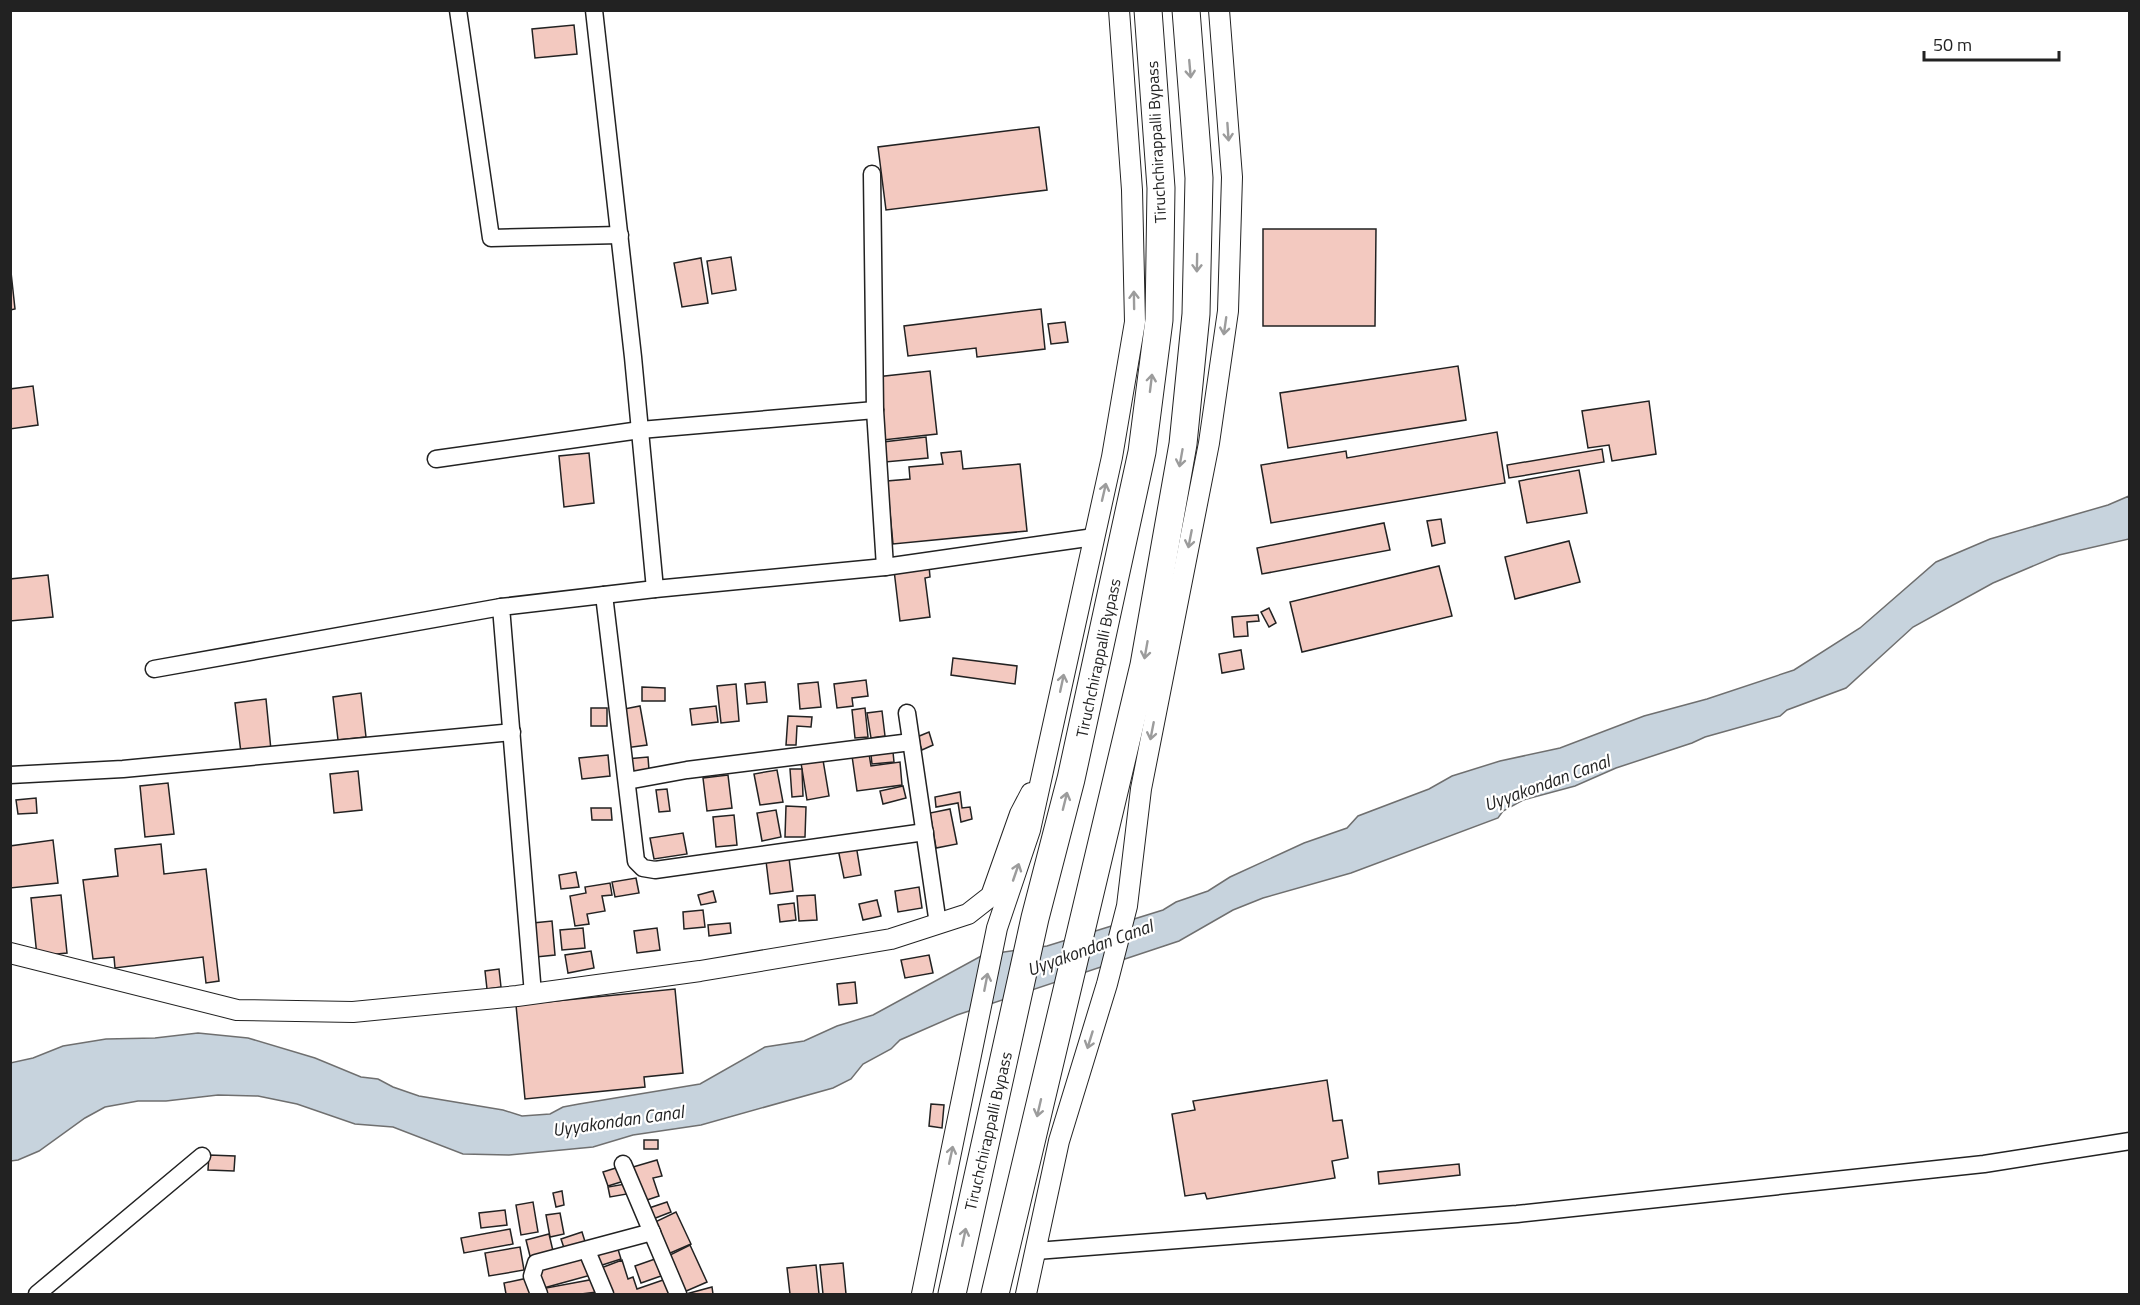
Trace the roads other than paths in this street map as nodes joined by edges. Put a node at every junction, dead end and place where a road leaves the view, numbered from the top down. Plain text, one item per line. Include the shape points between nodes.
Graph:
1 (458, 10) edge
2 (594, 10) edge
3 (1119, 10) edge
4 (1148, 10) edge
5 (1186, 10) edge
6 (1219, 10) edge
7 (872, 174) dead end
8 (620, 235) junction
9 (875, 410) junction
10 (640, 430) junction
11 (436, 459) dead end
12 (1094, 537) junction
13 (885, 567) junction
14 (655, 589) junction
15 (604, 595) junction
16 (501, 607) junction
17 (154, 669) dead end
18 (907, 713) dead end
19 (512, 732) junction
20 (911, 742) junction
21 (1043, 768) junction
22 (10, 775) edge
23 (627, 782) junction
24 (925, 832) junction
25 (938, 924) junction
26 (10, 953) edge
27 (534, 994) junction
28 (2130, 1141) edge
29 (202, 1156) dead end
30 (623, 1164) dead end
31 (652, 1232) junction
32 (586, 1251) junction
33 (1036, 1251) junction
34 (37, 1294) edge
35 (540, 1294) edge
36 (605, 1294) edge
37 (678, 1294) edge
38 (922, 1294) edge
39 (952, 1294) edge
40 (995, 1294) edge
41 (1026, 1294) edge

1 - 8 street via 491,238
2 - 8 street
12 -> 3 street via 1135,322 1132,190
39 -> 4 highway, Tiruchchirappalli Bypass via 1140,463 1157,331 1161,188
5 -> 40 highway via 1199,178 1196,314 1184,444 1144,665
6 -> 33 street via 1232,177 1228,311 1209,443 1141,789 1127,906 1059,1142
7 - 9 street
8 - 10 street
9 - 10 street
9 - 13 street
10 - 11 street
10 - 14 street
12 - 13 street
21 -> 12 street
13 - 14 street
14 - 15 street
15 - 16 street
15 - 23 street
16 - 17 street
16 - 19 street
18 - 20 street
19 - 22 street via 123,770
19 - 27 street
20 - 23 street
20 - 24 street
21 - 25 street via 1020,814 991,896 968,914
38 -> 21 street via 997,928 1030,830
23 - 24 street via 636,861 643,868 655,870
24 - 25 street
25 - 27 street via 891,939
26 - 27 street via 237,1010 353,1012
28 - 33 street via 1984,1164 1517,1214
29 - 34 street
30 - 31 street
31 - 32 street
31 - 37 street
32 - 35 street via 536,1263 532,1276
32 - 36 street
33 - 41 street

